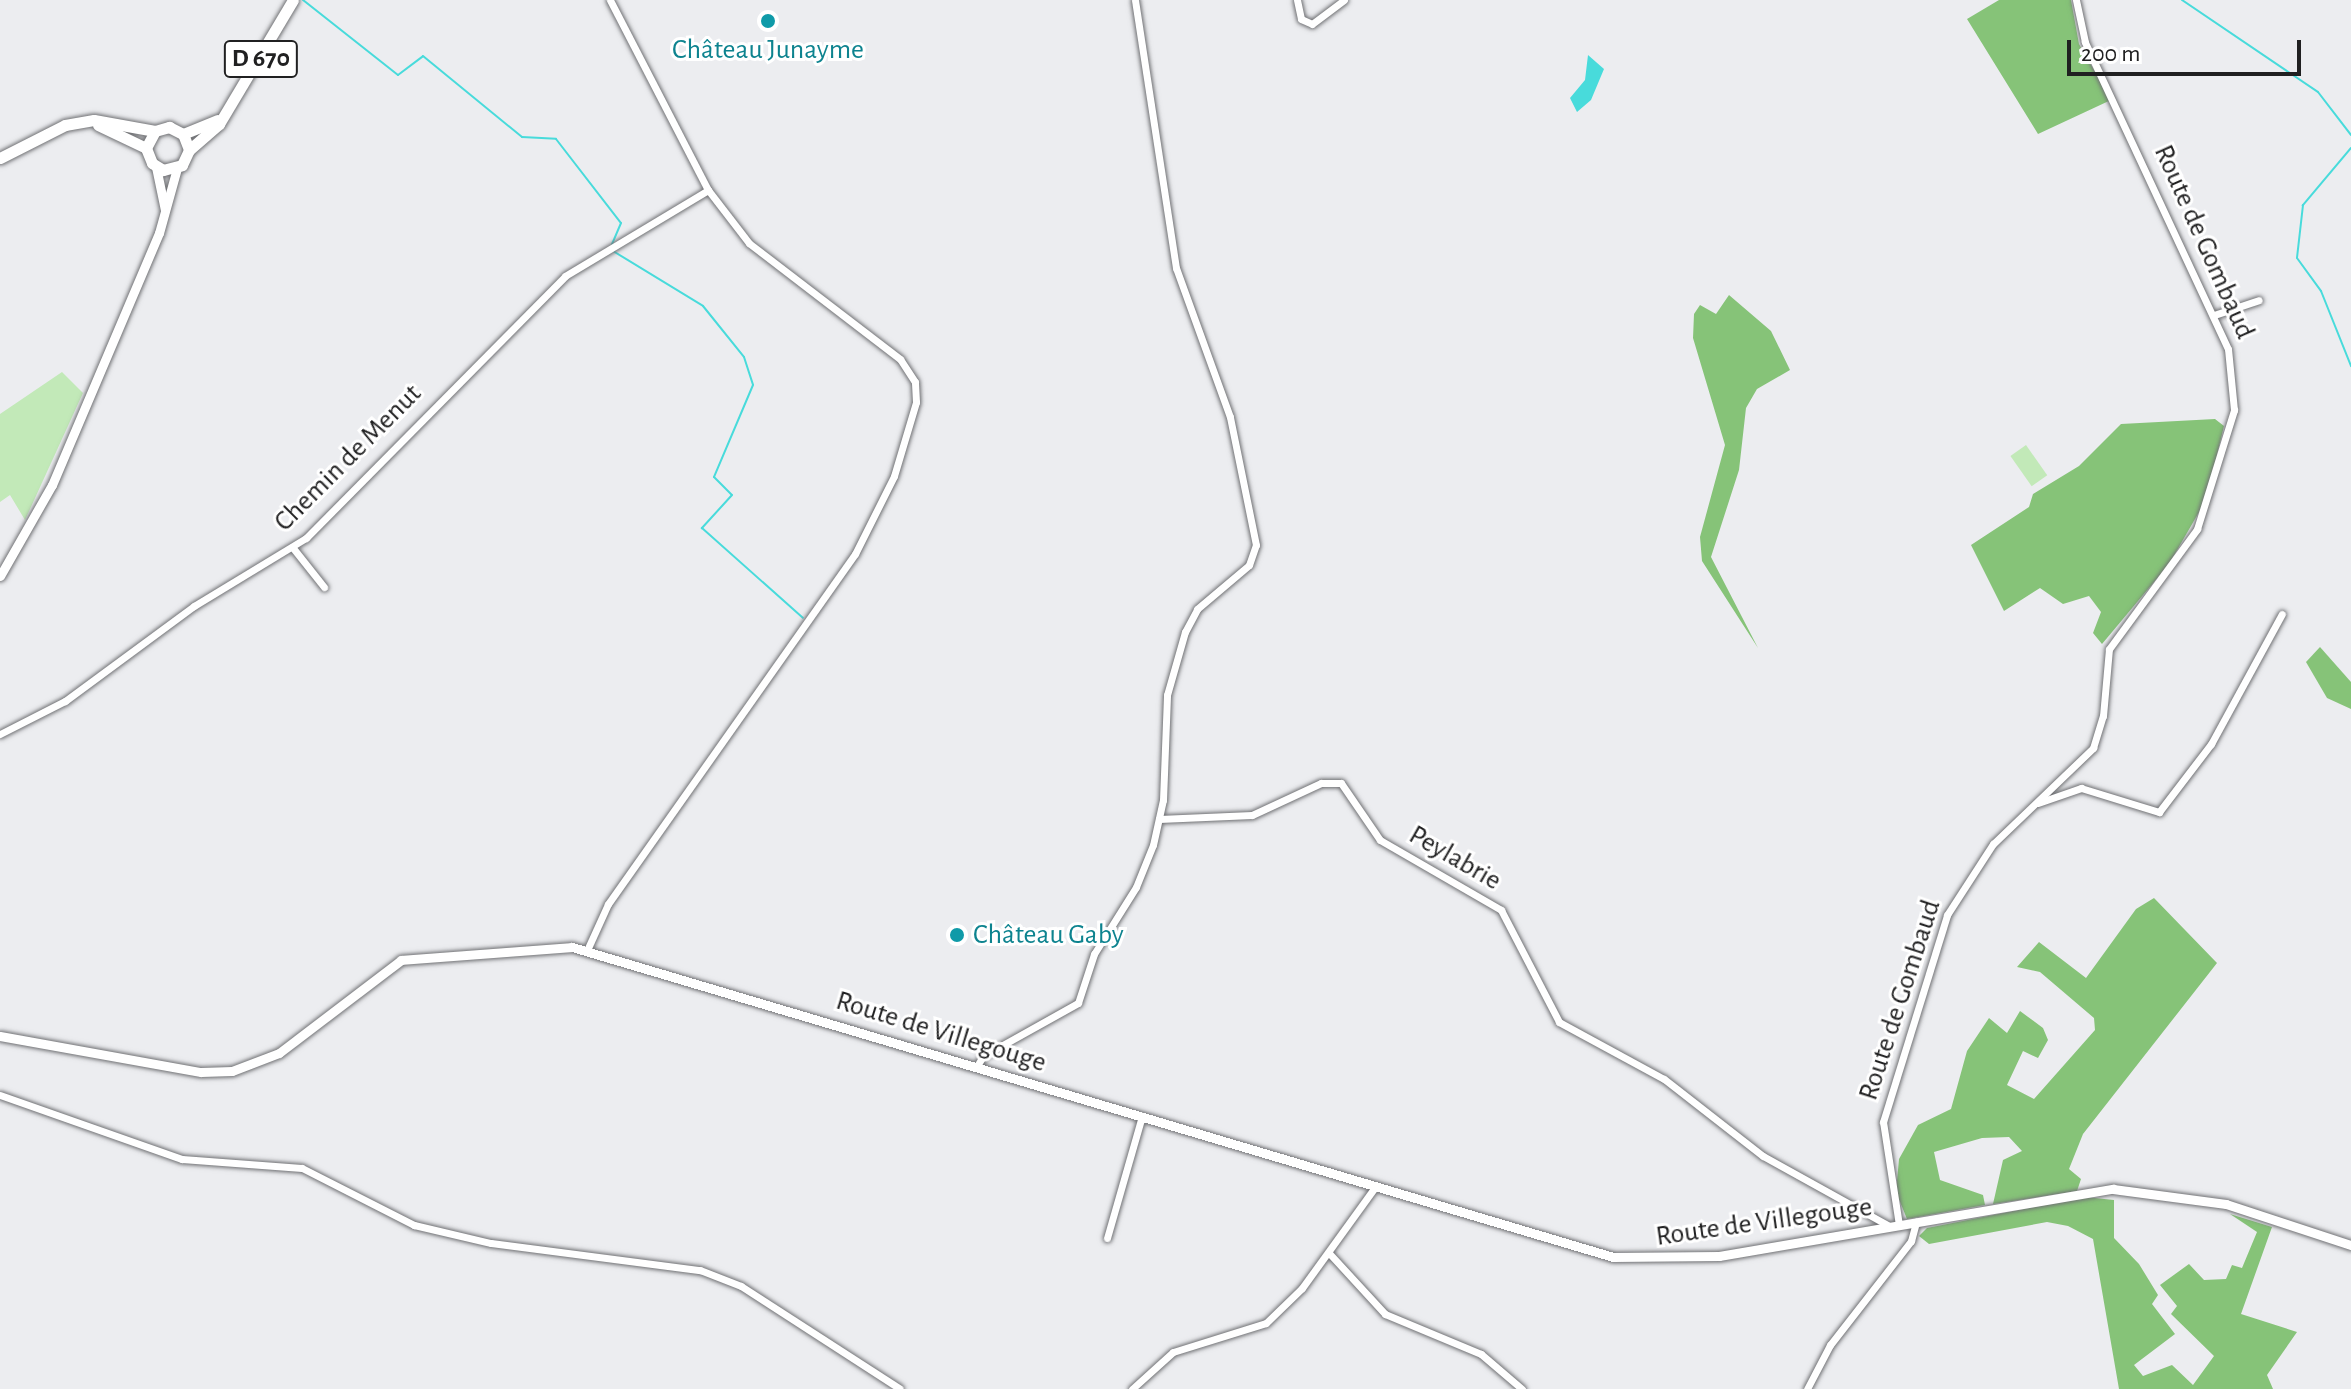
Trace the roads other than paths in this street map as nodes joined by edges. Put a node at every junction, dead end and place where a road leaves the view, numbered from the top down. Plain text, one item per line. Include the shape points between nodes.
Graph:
1 (293, 0) edge
2 (610, 0) edge
3 (1135, 0) edge
4 (1297, 0) edge
5 (1344, 0) edge
6 (2076, 0) edge
7 (224, 115) junction
8 (86, 122) junction
9 (155, 131) junction
10 (183, 134) junction
11 (146, 148) junction
12 (189, 150) junction
13 (0, 158) edge
14 (156, 167) junction
15 (177, 168) junction
16 (708, 190) junction
17 (165, 217) junction
18 (2259, 300) dead end
19 (2214, 315) junction
20 (293, 548) junction
21 (0, 576) edge
22 (324, 587) dead end
23 (2282, 614) dead end
24 (0, 734) edge
25 (2070, 773) junction
26 (2081, 788) junction
27 (2031, 805) junction
28 (1159, 819) junction
29 (588, 948) junction
30 (0, 1036) edge
31 (977, 1066) junction
32 (0, 1095) edge
33 (1142, 1116) junction
34 (1375, 1187) junction
35 (1916, 1222) junction
36 (1895, 1226) junction
37 (1107, 1238) dead end
38 (2351, 1245) edge
39 (1329, 1253) junction
40 (899, 1389) edge
41 (1132, 1389) edge
42 (1522, 1389) edge
43 (1807, 1389) edge

1 - 7 main road, D 670
2 - 16 street
3 - 28 street via 1176,268 1224,398 1256,545 1249,565 1197,609 1185,632 1167,695
4 - 5 street via 1301,19 1312,24
6 - 19 street, Route de Gombaud via 2085,42
7 - 10 main road, D 670
7 - 12 main road, D 670
8 - 9 main road
8 - 11 main road
8 - 13 main road
9 - 10 main road via 169,127
9 - 11 main road
10 - 12 main road
11 - 14 main road
12 - 15 main road
14 - 15 main road
14 - 17 street
15 - 17 street
16 - 20 street, Chemin de Menut via 565,276
16 - 29 street via 749,243 900,359 915,382 916,402 894,476 855,554 608,904
17 - 21 street via 52,485
18 - 19 street
19 - 25 street, Route de Gombaud via 2236,390 2221,467 2185,548 2109,649 2098,734
20 - 22 street
20 - 24 street, Chemin de Menut via 194,606 65,701
23 - 26 street via 2252,660 2211,744 2159,812
25 - 26 street
25 - 27 street, Route de Gombaud
26 - 27 street
27 - 36 street, Route de Gombaud via 1968,876 1936,945 1883,1122
28 - 31 street via 1136,887 1094,954 1078,1003
28 - 36 street, Peylabrie via 1252,815 1336,781 1360,802 1380,840 1501,910 1559,1022 1682,1093 1763,1156
29 - 30 street, Route de Villegouge via 401,960 279,1053 232,1071 201,1072
29 - 31 street, Route de Villegouge
31 - 33 street, Route de Villegouge
32 - 40 street via 182,1159 302,1168 414,1225 491,1243 700,1270 741,1286
33 - 34 street, Route de Villegouge
33 - 37 street
34 - 36 street, Route de Villegouge via 1579,1250 1646,1261
34 - 39 street
35 - 36 street, Route de Villegouge
35 - 38 street, Route de Villegouge via 2113,1189 2163,1191
35 - 43 street via 1911,1241 1830,1345
39 - 41 street via 1266,1323 1173,1352
39 - 42 street via 1385,1314 1481,1354

